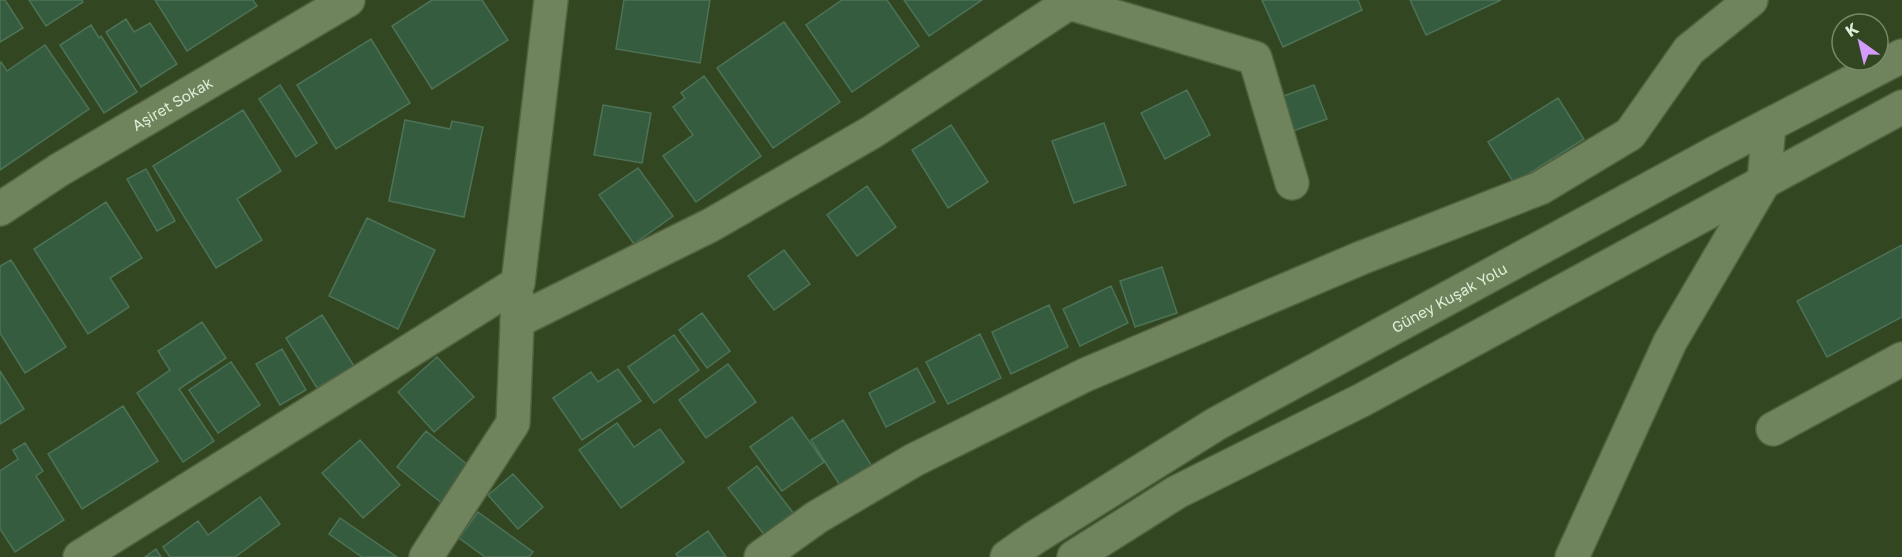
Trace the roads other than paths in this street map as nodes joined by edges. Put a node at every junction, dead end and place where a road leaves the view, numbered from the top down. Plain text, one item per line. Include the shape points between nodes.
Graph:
1 (348, 0) edge
2 (551, 0) edge
3 (1751, 0) edge
4 (1068, 2) edge
5 (1902, 56) edge
6 (1902, 107) edge
7 (1769, 125) junction
8 (1764, 182) junction
9 (1292, 183) dead end
10 (0, 209) edge
11 (518, 284) junction
12 (517, 321) junction
13 (1902, 359) edge
14 (1773, 429) dead end
15 (80, 557) edge
16 (426, 557) edge
17 (761, 557) edge
18 (1007, 557) edge
19 (1074, 557) edge
20 (1572, 557) edge

1 - 10 street, Aşiret Sokak via 59,170
2 - 11 street
3 - 17 street via 1689,50 1630,134 1540,188 1361,258 1085,375 914,460 817,517
4 - 9 street via 1255,58
4 - 12 street via 872,132 711,225
5 - 7 street, Güney Kuşak Yolu
6 - 8 street
7 - 8 street
7 - 18 street, Güney Kuşak Yolu via 1216,424
8 - 19 street via 1362,400 1177,492
8 - 20 street via 1670,342
11 - 12 street
11 - 15 street
12 - 16 street via 513,423
13 - 14 street

